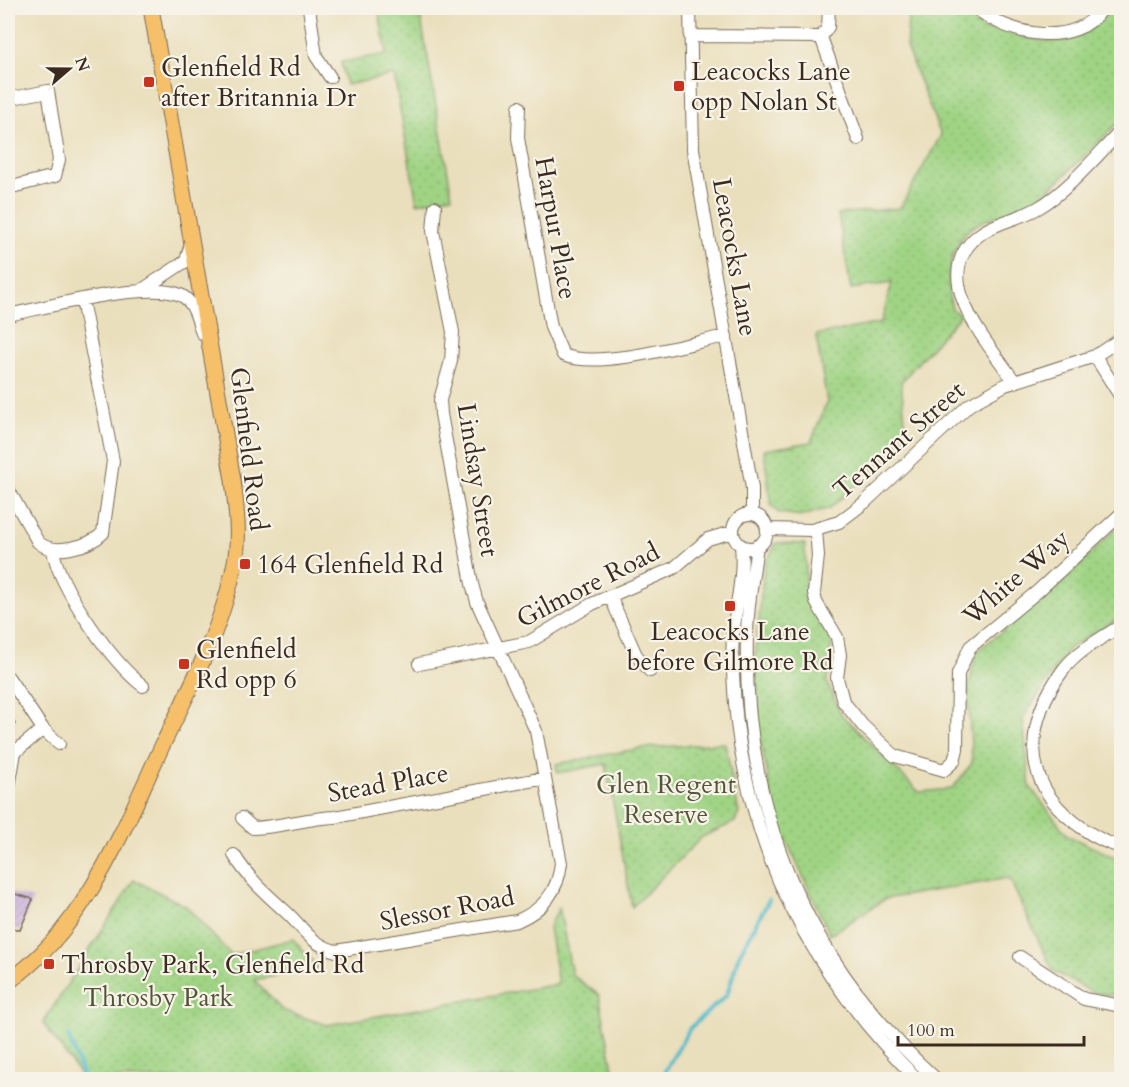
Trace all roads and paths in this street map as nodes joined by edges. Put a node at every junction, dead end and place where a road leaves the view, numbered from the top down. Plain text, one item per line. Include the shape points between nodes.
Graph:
1 (150, 8) edge
2 (309, 8) edge
3 (690, 8) edge
4 (829, 8) edge
5 (976, 8) edge
6 (1103, 8) edge
7 (690, 36) junction
8 (821, 37) junction
9 (330, 76) dead end
10 (8, 99) edge
11 (519, 107) dead end
12 (1122, 130) edge
13 (858, 139) dead end
14 (8, 188) edge
15 (435, 207) dead end
16 (193, 239) junction
17 (142, 290) junction
18 (82, 300) junction
19 (8, 315) edge
20 (726, 336) junction
21 (1122, 338) edge
22 (1095, 356) junction
23 (217, 381) junction
24 (1015, 382) junction
25 (1122, 399) edge
26 (8, 489) edge
27 (752, 513) junction
28 (1122, 513) edge
29 (816, 529) junction
30 (767, 530) junction
31 (732, 532) junction
32 (741, 546) junction
33 (757, 546) junction
34 (53, 550) junction
35 (610, 596) junction
36 (1122, 625) edge
37 (500, 650) junction
38 (418, 664) dead end
39 (650, 671) dead end
40 (8, 677) edge
41 (143, 686) dead end
42 (44, 729) junction
43 (59, 744) dead end
44 (545, 778) junction
45 (9, 787) dead end
46 (242, 818) dead end
47 (1122, 847) edge
48 (234, 855) dead end
49 (1020, 957) dead end
50 (8, 982) edge
51 (1122, 1006) edge
52 (918, 1080) edge
53 (937, 1080) edge

1 - 16 main road, Glenfield Road
2 - 9 street via 316,56
3 - 7 street, Leacocks Lane
4 - 8 street via 828,27
5 - 6 street via 1002,25 1047,34 1066,34 1082,28
7 - 8 street
7 - 20 street, Leacocks Lane via 693,149
8 - 13 street
10 - 14 street via 48,91 59,160 55,176
11 - 20 street, Harpur Place via 518,138 541,272 551,327 563,355 616,358
12 - 24 street via 1064,188 1038,208 983,233 967,249 958,273 961,299
15 - 37 street, Lindsay Street via 434,231 453,332 451,361 440,400 441,414 472,584
16 - 17 street via 186,261
16 - 23 main road, Glenfield Road
17 - 18 street
17 - 23 street via 182,296 190,303
18 - 19 street
18 - 34 street via 113,461 107,521 98,538
20 - 27 street, Leacocks Lane via 752,488
21 - 22 street, Tennant Street
22 - 24 street, Tennant Street
22 - 25 street
23 - 50 main road, Glenfield Road via 237,533 235,561 222,606 176,717 104,865 51,941
24 - 29 street, Tennant Street via 986,394 959,412 852,513
26 - 34 street via 38,542
27 - 30 street via 763,520
27 - 31 street via 737,519
28 - 29 street, White Way via 970,647 958,674 957,749 954,761 944,770 895,756 843,701 837,678 837,637 814,593
29 - 30 street, Tennant Street
30 - 33 street
31 - 32 street
31 - 35 street, Gilmore Road via 708,539 674,568
32 - 33 street
32 - 52 street via 743,565 733,629 735,704 742,760 758,827 793,913 820,962 853,1010
33 - 53 street via 747,631 747,674 755,759 769,821 795,893 839,972 891,1035
34 - 41 street via 62,581 120,666
35 - 37 street, Gilmore Road via 544,635
35 - 39 street via 636,655
36 - 47 street via 1093,643 1065,668 1040,710 1033,744 1035,763 1052,802 1087,833
37 - 38 street, Gilmore Road
37 - 44 street, Slessor Road via 536,731
40 - 42 street
42 - 43 street
42 - 45 street via 15,752
44 - 46 street, Stead Place via 264,827 253,828
44 - 48 street, Slessor Road via 561,863 560,878 549,899 530,916 517,921 336,951 326,949 263,894
49 - 51 street via 1084,999

